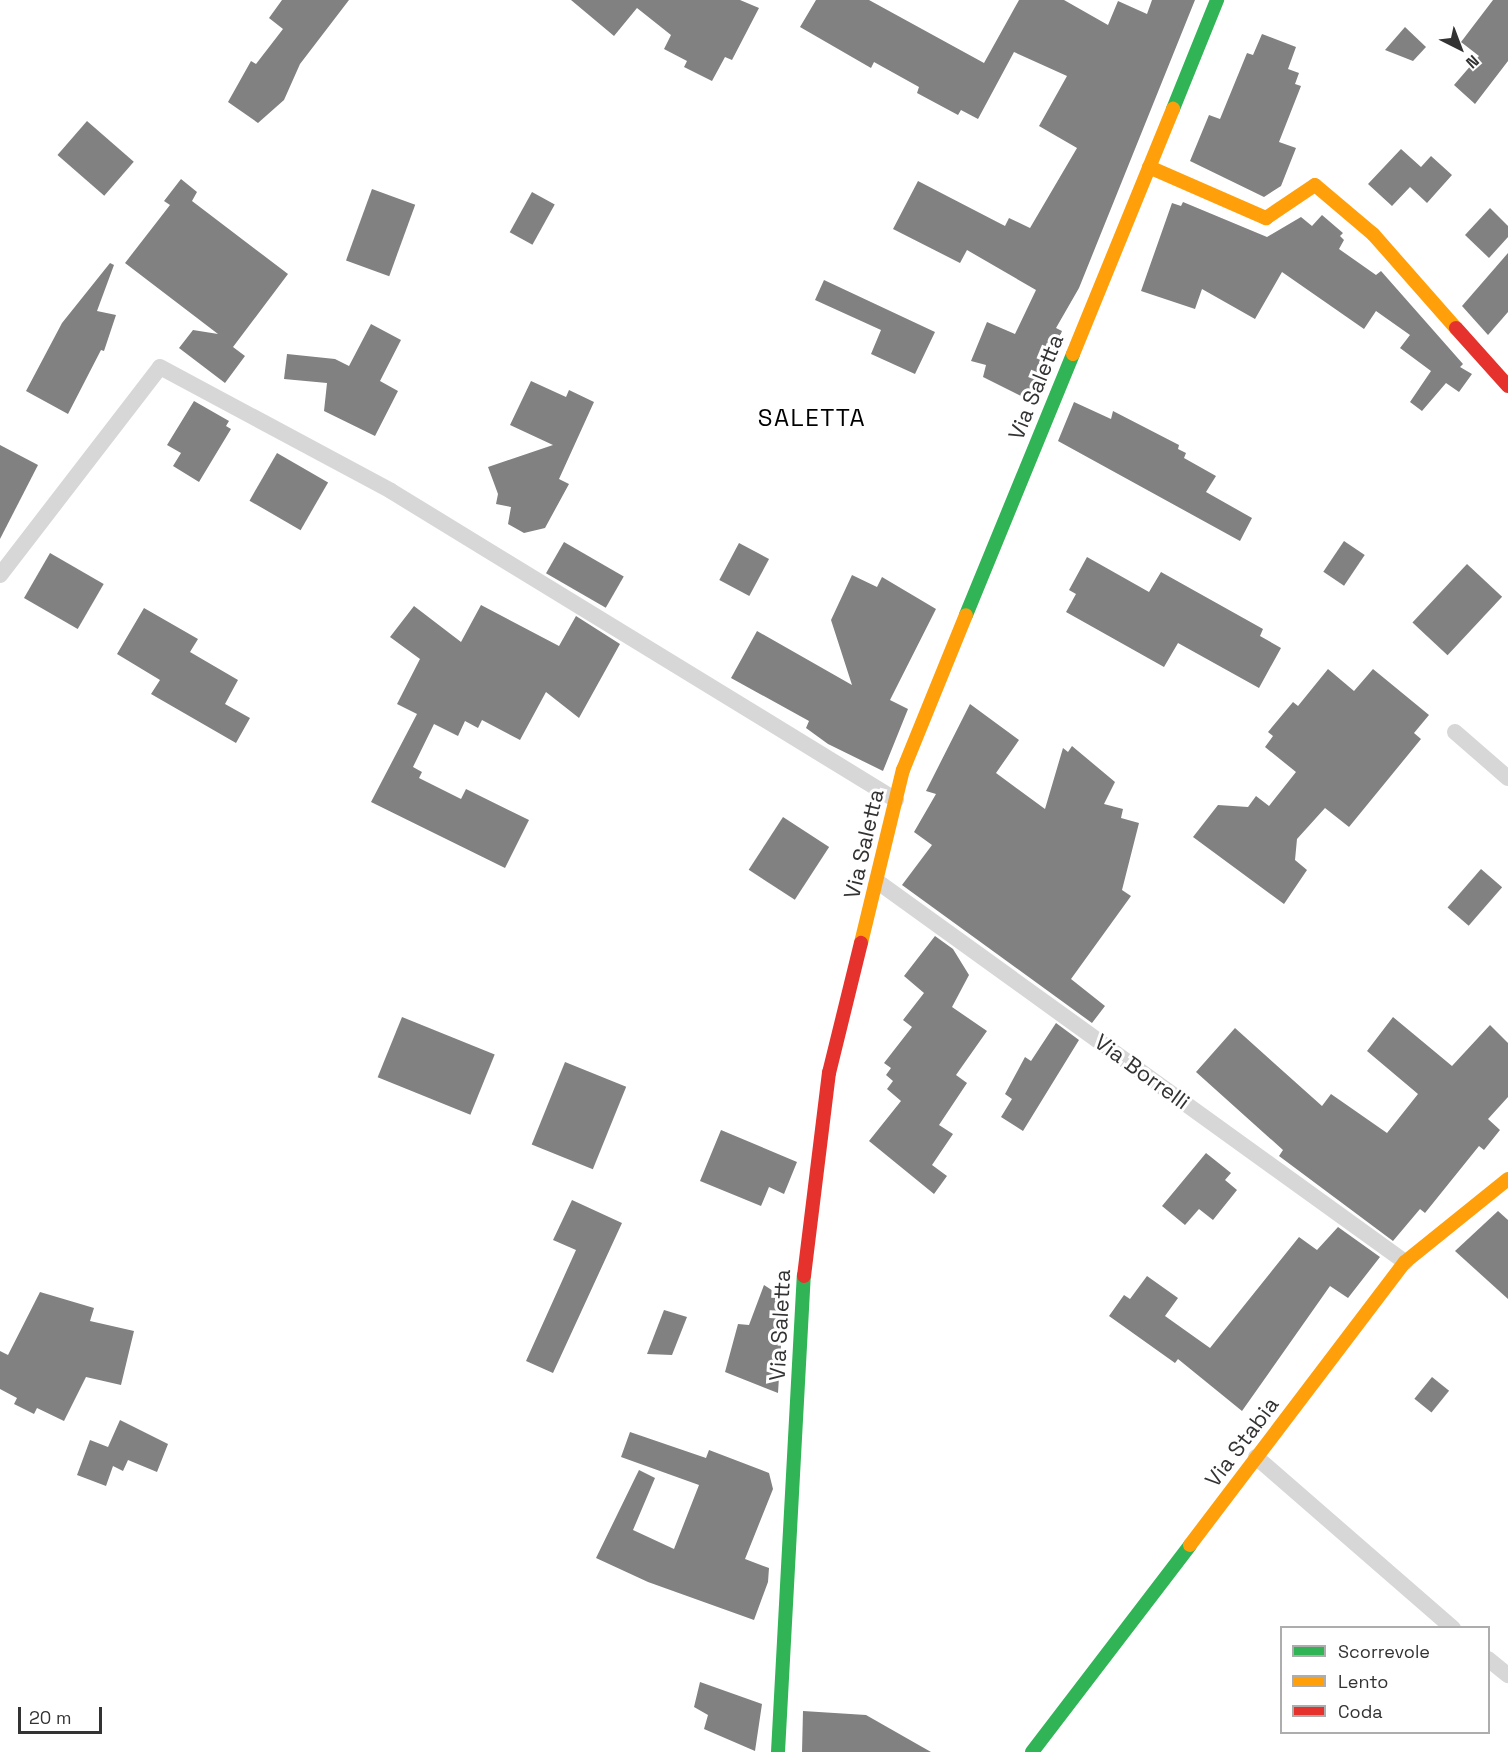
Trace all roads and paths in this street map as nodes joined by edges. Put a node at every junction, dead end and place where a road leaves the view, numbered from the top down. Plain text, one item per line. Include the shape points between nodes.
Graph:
1 (1216, 0) edge
2 (1149, 167) junction
3 (1508, 386) edge
4 (0, 575) edge
5 (1455, 732) dead end
6 (1508, 778) edge
7 (896, 800) junction
8 (879, 882) junction
9 (1508, 1179) edge
10 (1405, 1262) junction
11 (1256, 1457) junction
12 (1451, 1626) edge
13 (1490, 1661) edge
14 (1508, 1676) edge
15 (778, 1752) edge
16 (1032, 1752) edge

1 - 2 street, Via Saletta
2 - 3 street via 1266,218 1316,185 1373,234
2 - 7 street, Via Saletta via 903,770
4 - 7 lane via 160,367 391,491
5 - 6 lane
7 - 8 street, Via Saletta
8 - 10 lane, Via Borrelli
8 - 15 street, Via Saletta via 829,1073 804,1267
9 - 10 street, Via Stabia
10 - 11 street, Via Stabia
11 - 12 lane
11 - 16 street, Via Stabia
13 - 14 lane

